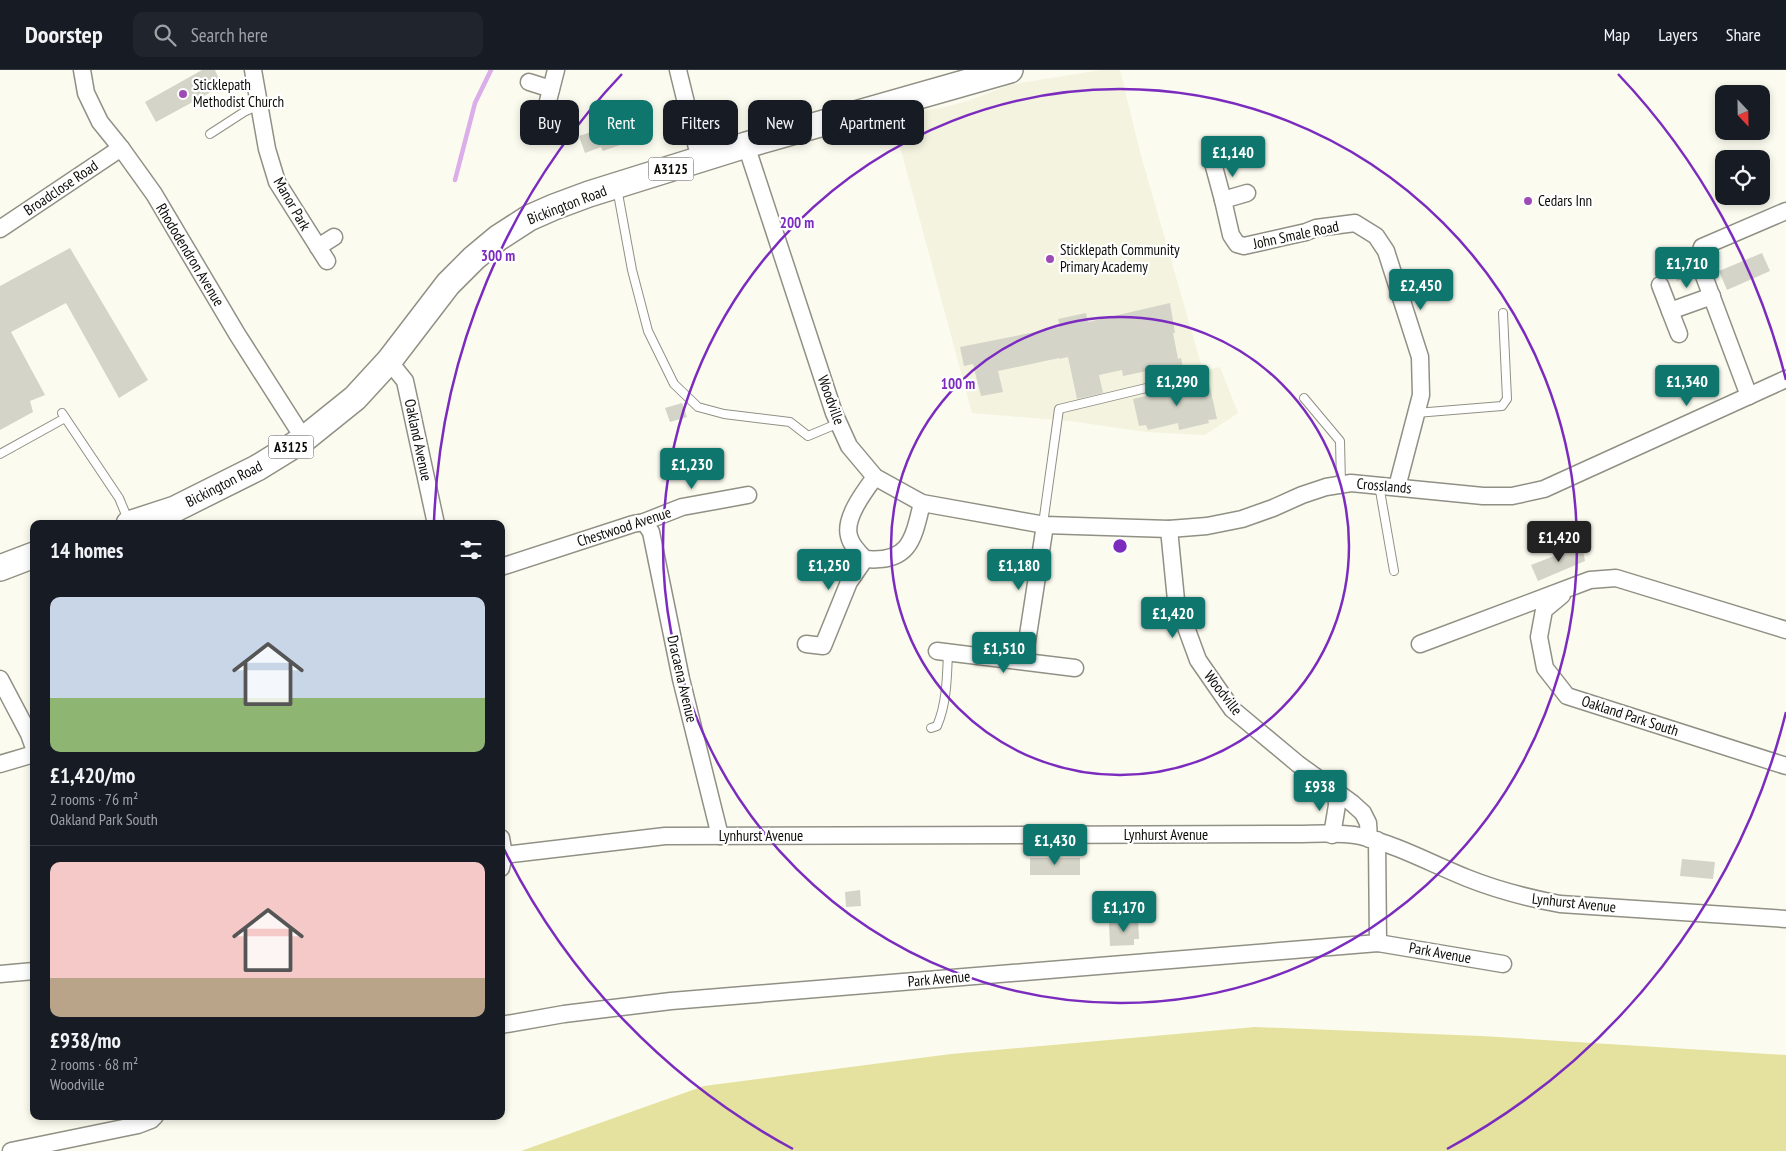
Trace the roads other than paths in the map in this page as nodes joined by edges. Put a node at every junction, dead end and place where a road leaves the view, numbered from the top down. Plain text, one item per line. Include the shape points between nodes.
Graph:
1 (82, 70) edge
2 (253, 70) edge
3 (556, 70) edge
4 (678, 70) edge
5 (1010, 70) edge
6 (530, 82) dead end
7 (552, 89) junction
8 (549, 100) edge
9 (259, 105) junction
10 (210, 134) dead end
11 (746, 146) junction
12 (121, 148) junction
13 (700, 160) junction
14 (1213, 163) dead end
15 (617, 186) junction
16 (1247, 194) dead end
17 (1223, 200) junction
18 (1786, 211) edge
19 (0, 229) edge
20 (334, 237) dead end
21 (318, 247) junction
22 (327, 262) dead end
23 (1660, 285) dead end
24 (1712, 296) junction
25 (1670, 311) junction
26 (1503, 313) dead end
27 (1679, 334) dead end
28 (389, 361) junction
29 (1192, 377) dead end
30 (1786, 379) edge
31 (1749, 396) junction
32 (1304, 398) dead end
33 (1416, 413) junction
34 (839, 423) junction
35 (304, 440) junction
36 (0, 454) edge
37 (875, 477) junction
38 (1341, 484) junction
39 (1379, 485) junction
40 (1397, 487) junction
41 (748, 495) dead end
42 (922, 503) junction
43 (177, 516) edge
44 (127, 520) edge
45 (153, 520) edge
46 (435, 520) edge
47 (644, 522) junction
48 (1044, 524) junction
49 (1169, 529) junction
50 (30, 556) edge
51 (865, 558) junction
52 (505, 566) edge
53 (0, 568) edge
54 (1394, 571) dead end
55 (1569, 588) junction
56 (1786, 630) edge
57 (806, 644) dead end
58 (1420, 644) dead end
59 (943, 652) joint
60 (1024, 660) junction
61 (1075, 668) dead end
62 (0, 679) edge
63 (931, 728) dead end
64 (30, 737) edge
65 (30, 755) edge
66 (0, 764) edge
67 (1786, 766) edge
68 (1336, 792) junction
69 (1332, 835) junction
70 (720, 836) junction
71 (1373, 840) junction
72 (505, 862) edge
73 (1786, 919) edge
74 (1378, 943) junction
75 (1502, 964) dead end
76 (30, 971) edge
77 (0, 974) edge
78 (505, 1024) edge
79 (151, 1120) edge
80 (82, 1143) edge
81 (11, 1151) edge

1 - 12 street, Rhododendron Avenue via 86,93 100,122
2 - 9 street, Manor Park
3 - 7 street
4 - 13 street
5 - 11 main road, Bickington Road / A3125
6 - 7 street
7 - 8 street
9 - 10 lane
9 - 21 street, Manor Park via 277,182
11 - 13 main road, Bickington Road / A3125
11 - 34 street, Woodville
12 - 19 street, Broadclose Road
12 - 35 street, Rhododendron Avenue via 154,194
13 - 15 main road, Bickington Road / A3125
14 - 17 street, John Smale Road
15 - 28 main road, Bickington Road / A3125 via 545,210 498,238 448,284
15 - 34 lane via 632,270 648,330 674,384 698,407 724,414 790,422 808,436
16 - 17 street
17 - 33 street, John Smale Road via 1231,235 1237,244 1244,246 1355,222 1376,236 1386,251 1420,357 1421,395
18 - 24 street via 1702,247 1698,260
20 - 21 street, Manor Park
21 - 22 street, Manor Park
23 - 25 street
24 - 25 street
24 - 31 street
25 - 27 street
26 - 33 lane via 1507,399 1502,406
28 - 35 main road, Bickington Road / A3125 via 355,398
28 - 46 street, Oakland Avenue via 406,381
29 - 48 lane via 1060,409
30 - 31 street, Crosslands
31 - 40 street, Crosslands via 1544,489 1512,496 1483,496
32 - 38 lane via 1340,441
33 - 40 street, John Smale Road
34 - 37 street, Woodville via 849,446
35 - 43 main road, Bickington Road / A3125
36 - 44 lane via 64,415 119,498
37 - 42 street, Woodville
37 - 51 street via 848,522 849,537
38 - 39 street, Crosslands
38 - 49 street, Crosslands via 1302,495 1242,519
39 - 40 street, Crosslands
39 - 54 lane
41 - 47 street, Chestwood Avenue via 682,507
42 - 48 street, Woodville
42 - 51 street via 917,527 907,547 894,557 881,560
43 - 45 main road, Bickington Road / A3125
47 - 52 street, Chestwood Avenue
47 - 70 street, Dracaena Avenue via 651,532 681,679
48 - 49 street, Woodville
48 - 60 street
49 - 68 street, Woodville via 1176,600 1198,660 1232,710
50 - 53 main road
51 - 57 street via 849,582 823,646
55 - 56 street, Oakland Park South via 1590,580 1616,578
55 - 58 street, Oakland Park South
55 - 67 street, Oakland Park South via 1544,610 1538,637 1545,668 1567,696
59 - 60 street
59 - 63 lane via 946,682 941,716 937,726
60 - 61 street
62 - 64 street
65 - 66 street
68 - 69 street
68 - 71 street, Woodville via 1363,813
69 - 70 street, Lynhurst Avenue
69 - 71 street, Lynhurst Avenue
70 - 72 street, Lynhurst Avenue via 665,836
71 - 73 street, Lynhurst Avenue via 1523,897 1560,904
71 - 74 street
74 - 75 street, Park Avenue
74 - 78 street, Park Avenue via 671,1001
76 - 77 street
79 - 80 street
80 - 81 street

